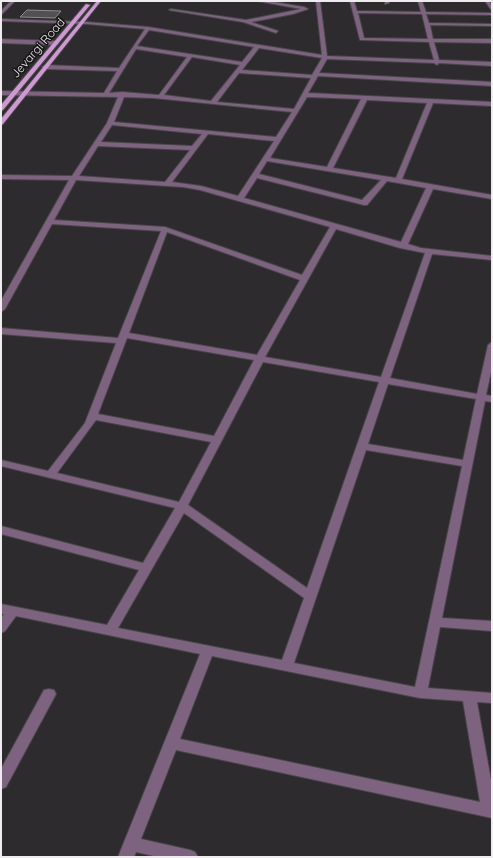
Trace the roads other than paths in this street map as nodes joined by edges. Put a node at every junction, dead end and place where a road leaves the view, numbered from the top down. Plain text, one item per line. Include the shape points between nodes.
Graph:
1 (13, 1) edge
2 (91, 1) edge
3 (99, 1) edge
4 (259, 1) edge
5 (318, 1) edge
6 (352, 1) edge
7 (420, 1) edge
8 (487, 1) edge
9 (306, 8) junction
10 (171, 10) dead end
11 (492, 10) edge
12 (320, 11) junction
13 (355, 12) junction
14 (424, 13) junction
15 (1, 14) edge
16 (492, 14) edge
17 (1, 20) edge
18 (244, 21) junction
19 (73, 23) junction
20 (82, 23) junction
21 (427, 24) junction
22 (492, 25) edge
23 (148, 28) junction
24 (276, 32) dead end
25 (430, 40) junction
26 (1, 41) edge
27 (492, 41) edge
28 (56, 43) junction
29 (258, 45) junction
30 (134, 47) junction
31 (190, 56) junction
32 (325, 57) junction
33 (436, 63) junction
34 (244, 64) junction
35 (492, 64) edge
36 (45, 67) junction
37 (120, 70) junction
38 (239, 71) junction
39 (315, 76) junction
40 (492, 84) edge
41 (1, 93) edge
42 (13, 93) junction
43 (24, 94) junction
44 (106, 94) junction
45 (122, 94) junction
46 (305, 95) junction
47 (160, 97) junction
48 (365, 98) junction
49 (431, 101) junction
50 (213, 103) junction
51 (492, 104) edge
52 (1, 109) edge
53 (296, 111) junction
54 (110, 123) junction
55 (1, 124) edge
56 (206, 132) junction
57 (278, 139) junction
58 (96, 144) junction
59 (195, 148) junction
60 (266, 159) junction
61 (329, 169) junction
62 (256, 175) junction
63 (1, 176) edge
64 (74, 178) junction
65 (385, 179) junction
66 (398, 181) junction
67 (168, 183) junction
68 (430, 187) junction
69 (492, 197) edge
70 (240, 199) junction
71 (49, 222) junction
72 (334, 226) junction
73 (165, 229) junction
74 (403, 246) junction
75 (429, 252) junction
76 (492, 258) edge
77 (305, 279) junction
78 (1, 309) edge
79 (1, 331) edge
80 (123, 338) junction
81 (492, 345) edge
82 (259, 360) junction
83 (385, 380) junction
84 (487, 398) edge
85 (93, 416) junction
86 (218, 440) junction
87 (362, 446) junction
88 (1, 463) edge
89 (468, 464) junction
90 (50, 475) junction
91 (182, 506) junction
92 (1, 530) edge
93 (147, 568) junction
94 (310, 596) junction
95 (7, 610) edge
96 (435, 622) junction
97 (492, 626) edge
98 (1, 628) edge
99 (110, 631) junction
100 (208, 651) junction
101 (286, 666) junction
102 (420, 693) junction
103 (49, 694) dead end
104 (469, 696) junction
105 (492, 698) edge
106 (171, 743) junction
107 (1, 783) edge
108 (490, 811) edge
109 (128, 850) edge
110 (190, 857) edge

1 - 15 street
2 - 19 main road, Jevargi Road
3 - 20 main road
4 - 9 street
5 - 12 street
6 - 13 street
7 - 14 street
8 - 11 street
9 - 12 street
9 - 18 street via 288,14
10 - 18 street
12 - 32 street
13 - 14 street
13 - 25 street via 362,39
14 - 16 street
14 - 21 street
17 - 19 street
18 - 24 street
19 - 20 street
19 - 28 main road, Jevargi Road
20 - 23 street
20 - 36 main road
21 - 22 street
21 - 25 street
23 - 29 street
23 - 30 street
25 - 27 street
25 - 33 street
26 - 28 street
28 - 42 main road, Jevargi Road
29 - 32 street
29 - 34 street
30 - 31 street
30 - 37 street
31 - 34 street
31 - 47 street
32 - 33 street
32 - 39 street
33 - 35 street
34 - 38 street
36 - 37 street
36 - 43 main road
37 - 44 street
38 - 39 street
38 - 50 street
39 - 40 street
39 - 46 street
41 - 42 street
42 - 43 street
42 - 52 main road, Jevargi Road
43 - 44 street
43 - 55 main road
44 - 45 street
45 - 47 street
45 - 54 street
46 - 48 street
46 - 53 street
47 - 50 street
48 - 49 street
48 - 61 street
49 - 51 street
49 - 66 street
50 - 53 street
53 - 57 street
54 - 56 street
54 - 58 street
56 - 57 street
56 - 59 street
57 - 60 street
58 - 59 street
58 - 64 street
59 - 67 street
60 - 61 street
60 - 62 street
61 - 65 street
62 - 65 street via 364,203
62 - 70 street
63 - 64 street
64 - 67 street
64 - 71 street
65 - 66 street
66 - 68 street
67 - 70 street via 201,188
68 - 69 street
68 - 74 street
70 - 72 street
71 - 73 street
71 - 78 street
72 - 74 street
72 - 77 street
73 - 77 street
73 - 80 street
74 - 75 street
75 - 76 street
75 - 83 street
77 - 82 street
79 - 80 street
80 - 82 street
80 - 85 street
81 - 84 street
82 - 83 street
82 - 86 street
83 - 84 street
83 - 87 street
84 - 89 street
85 - 86 street
85 - 90 street
86 - 91 street
87 - 89 street
87 - 94 street
88 - 90 street
89 - 96 street
90 - 91 street
91 - 93 street
91 - 94 street
92 - 93 street
93 - 99 street
94 - 101 street
95 - 98 street
95 - 99 street
96 - 97 street
96 - 102 street
99 - 100 street
100 - 101 street
100 - 106 street
101 - 102 street
102 - 104 street
103 - 107 street
104 - 105 street
104 - 108 street
106 - 108 street
106 - 109 street
109 - 110 street

